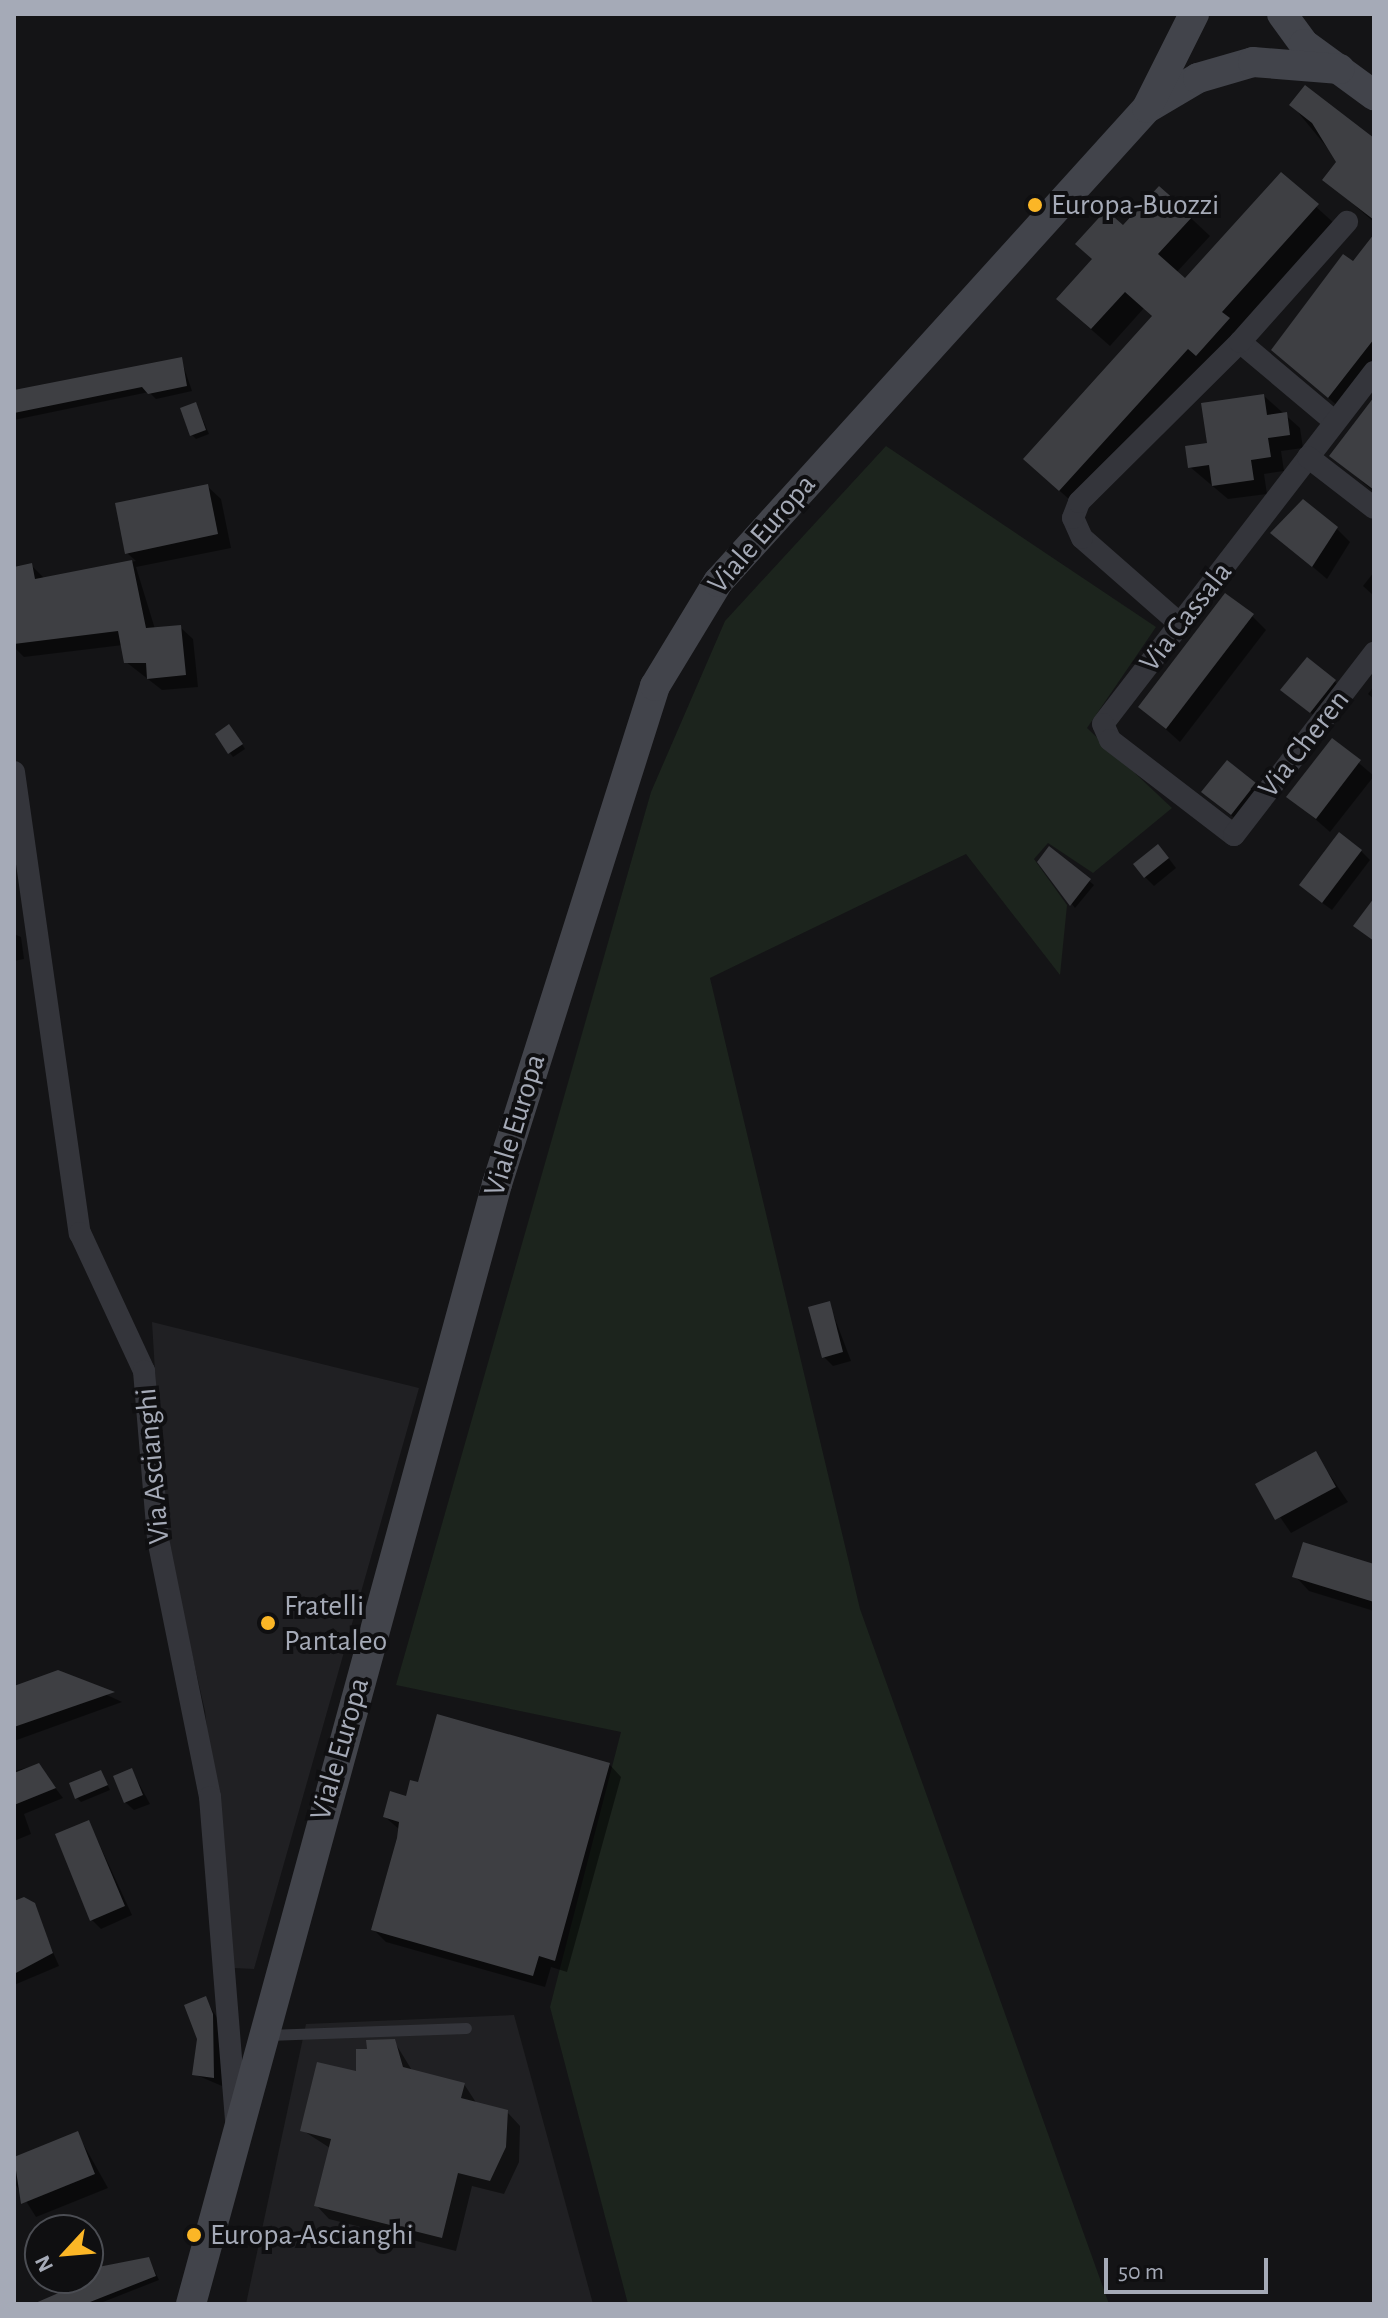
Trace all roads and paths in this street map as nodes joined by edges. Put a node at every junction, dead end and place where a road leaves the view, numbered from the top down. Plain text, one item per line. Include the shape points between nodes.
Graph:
1 (1281, 14) edge
2 (1194, 18) edge
3 (1246, 63) junction
4 (1340, 69) junction
5 (1374, 95) edge
6 (1147, 108) junction
7 (1347, 222) dead end
8 (1240, 342) junction
9 (1374, 372) edge
10 (1335, 422) junction
11 (1308, 457) junction
12 (1374, 508) edge
13 (1180, 624) junction
14 (1374, 653) edge
15 (14, 772) edge
16 (1234, 835) joint
17 (466, 2028) dead end
18 (260, 2035) junction
19 (236, 2125) junction
20 (191, 2304) edge

1 - 3 main road via 1274,44
1 - 4 main road via 1304,44
2 - 3 main road via 1203,49
2 - 6 main road
3 - 4 main road
3 - 6 main road via 1198,78
4 - 5 main road
6 - 18 main road, Viale Europa via 718,582 655,686 497,1184
7 - 8 street
8 - 10 street
8 - 13 street via 1079,502 1073,518 1082,538
9 - 10 street, Via Cassala
10 - 11 street, Via Cassala
11 - 12 street
11 - 13 street, Via Cassala
13 - 16 street, Via Cassala via 1103,724 1110,740
14 - 16 street, Via Cheren
15 - 19 street, Via Ascianghi via 80,1233 144,1371 158,1539 210,1797
17 - 18 lane
18 - 19 main road, Viale Europa
19 - 20 main road, Viale Europa

